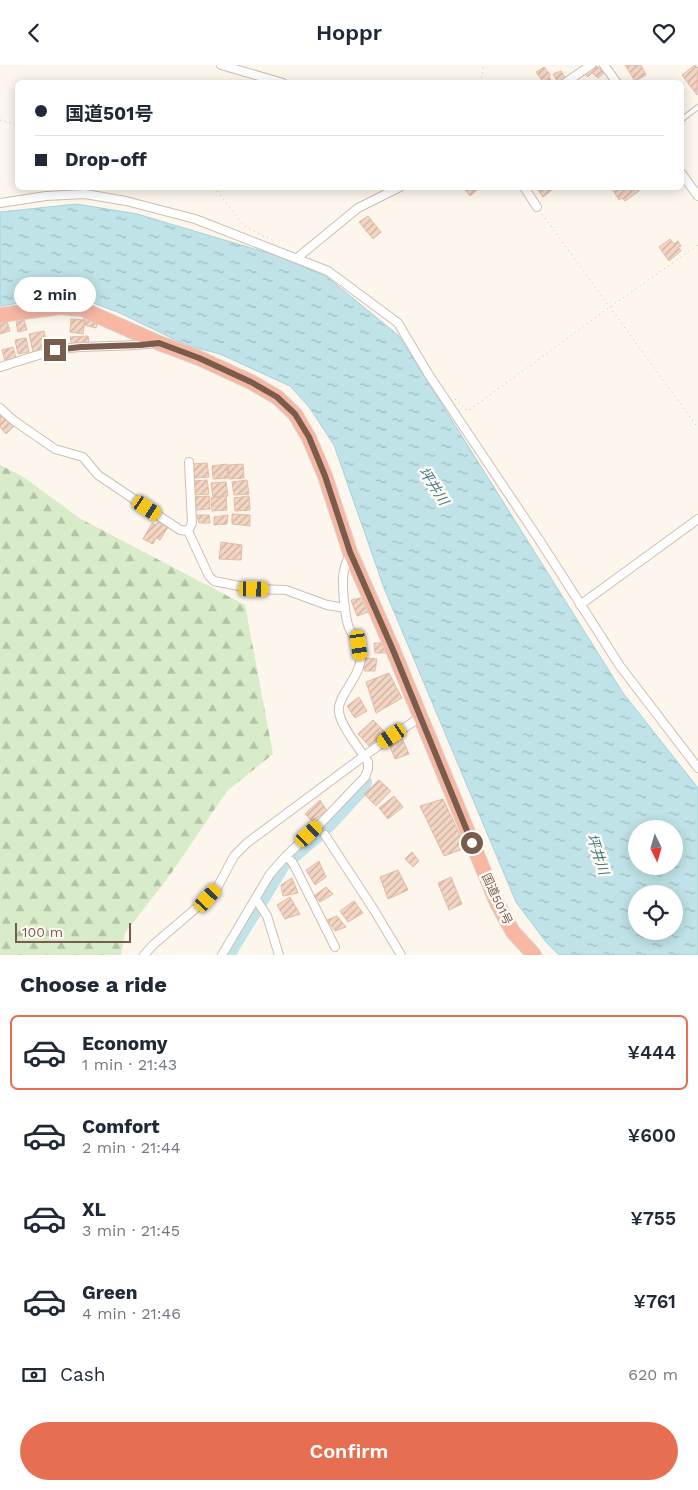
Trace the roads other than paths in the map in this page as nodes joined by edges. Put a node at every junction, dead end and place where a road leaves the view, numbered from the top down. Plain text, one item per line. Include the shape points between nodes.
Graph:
1 (221, 65) edge
2 (591, 65) edge
3 (604, 65) edge
4 (273, 80) edge
5 (569, 80) edge
6 (615, 80) edge
7 (698, 107) edge
8 (684, 118) edge
9 (684, 177) edge
10 (394, 190) edge
11 (526, 190) edge
12 (698, 196) edge
13 (0, 203) edge
14 (537, 207) road end
15 (297, 258) junction
16 (0, 315) edge
17 (159, 343) junction
18 (0, 367) edge
19 (0, 408) edge
20 (189, 462) dead end
21 (698, 519) edge
22 (188, 531) junction
23 (350, 552) junction
24 (580, 605) junction
25 (345, 608) junction
26 (420, 717) junction
27 (364, 756) junction
28 (698, 768) edge
29 (325, 835) dead end
30 (289, 859) junction
31 (258, 902) junction
32 (335, 947) dead end
33 (144, 955) edge
34 (222, 955) edge
35 (279, 955) edge
36 (401, 955) edge
37 (534, 955) edge

1 - 4 street
2 - 5 street
3 - 6 street
7 - 8 lane
9 - 12 street
10 - 15 street via 358,209
11 - 14 street
13 - 15 street via 67,194 126,201 195,219
15 - 24 street via 328,271 398,323
16 - 17 highway, 国道501号 via 62,307 82,309
17 - 18 street via 55,350
17 - 23 highway, 国道501号 via 251,382 277,397 295,414 309,437 325,476
19 - 22 street via 55,449 82,457 98,475 180,530
20 - 22 street via 192,523
21 - 24 street
22 - 25 street via 214,581 254,589 286,590
23 - 25 street via 343,572
23 - 26 highway, 国道501号
24 - 28 street via 620,666
25 - 27 street via 349,626 359,645 360,664 338,711
26 - 27 street
26 - 37 highway, 国道501号 via 504,918
27 - 30 street via 368,762 365,777
27 - 33 street via 247,843 234,856 208,898
29 - 36 street
30 - 31 street via 270,875
30 - 32 street
31 - 34 street
31 - 35 street via 267,917

